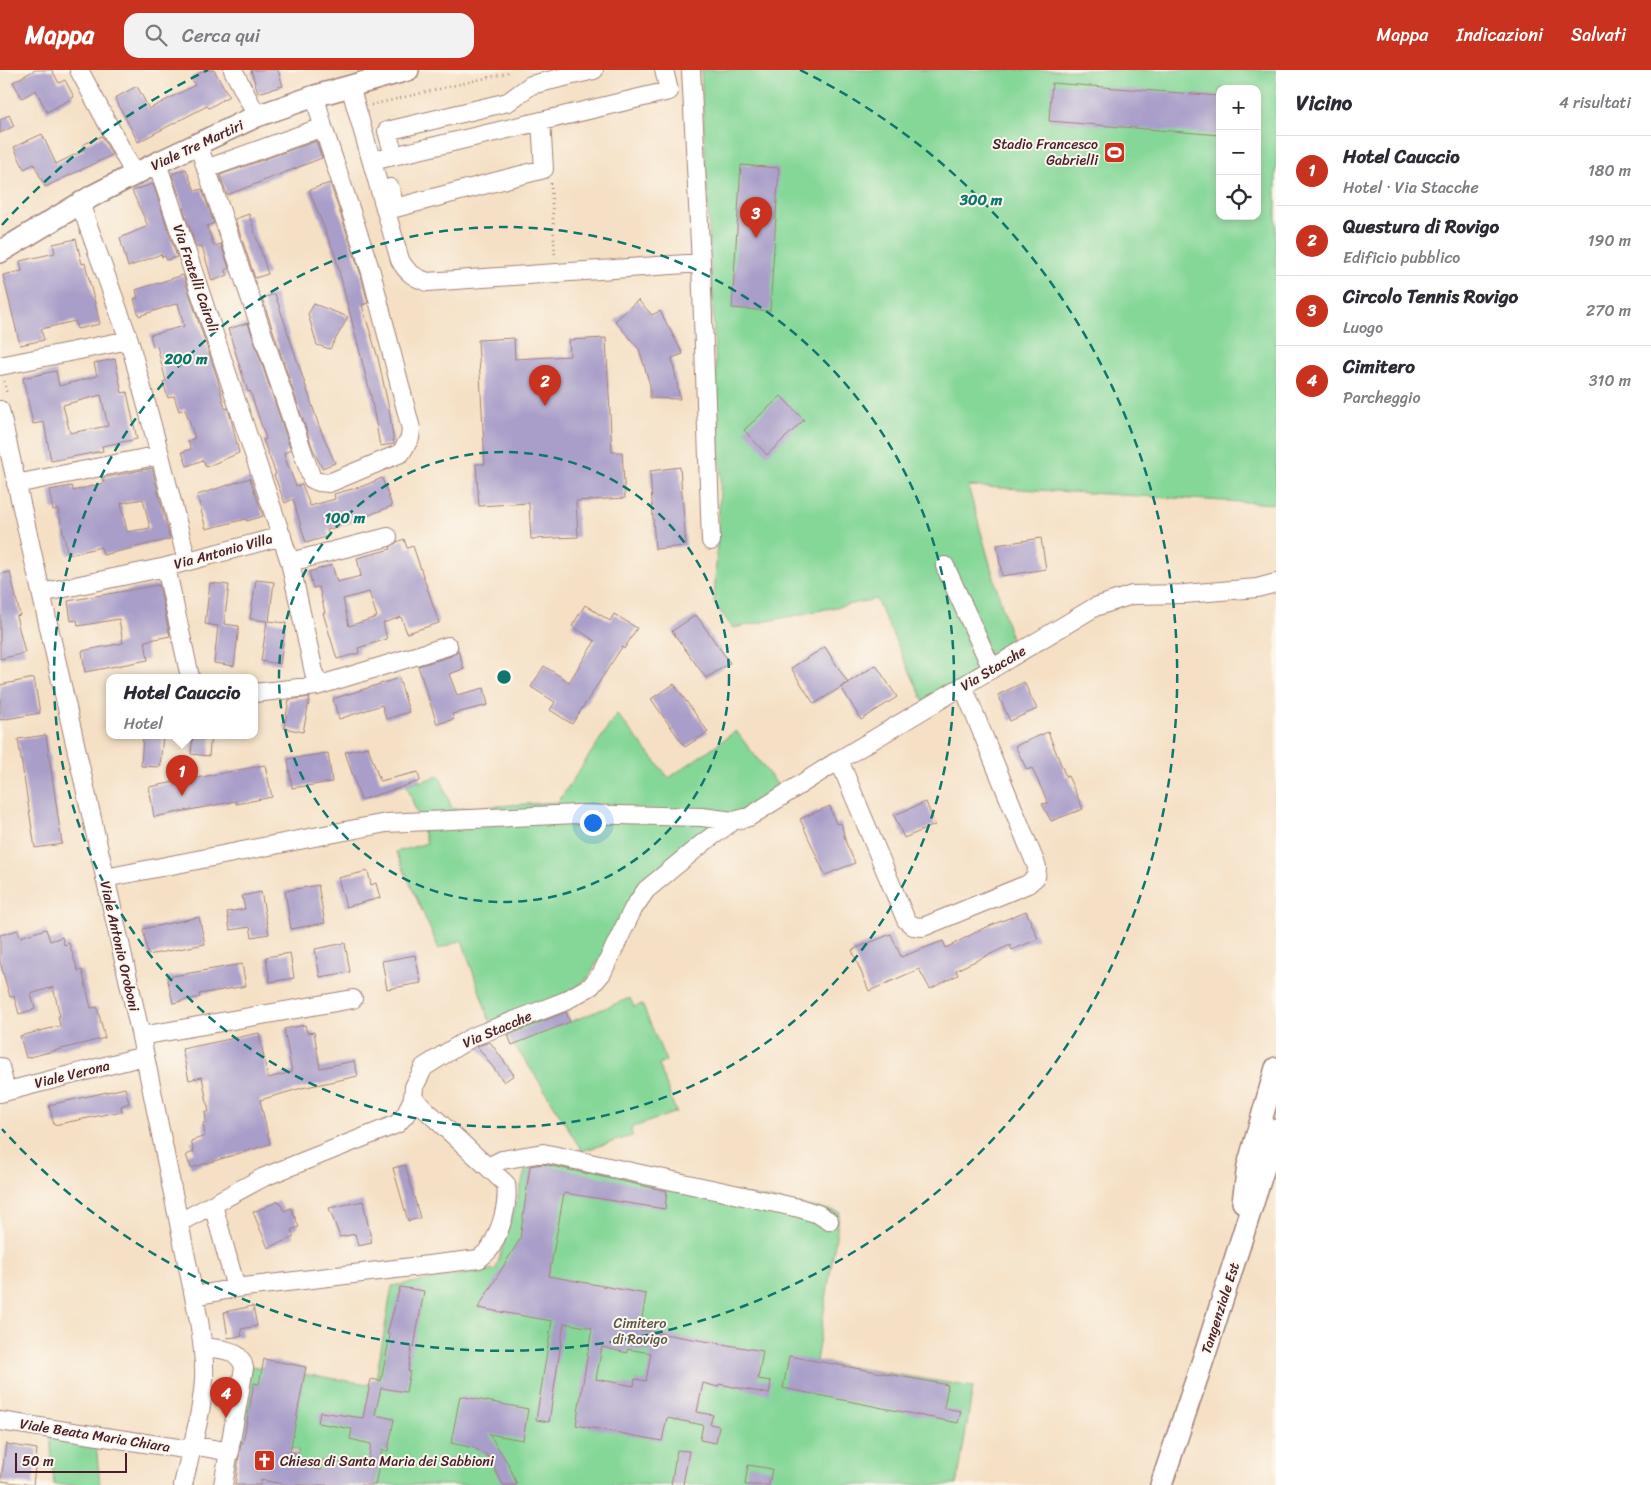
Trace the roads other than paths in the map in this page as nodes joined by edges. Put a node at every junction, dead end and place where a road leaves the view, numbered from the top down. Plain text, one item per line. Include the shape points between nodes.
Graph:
1 (79, 70) edge
2 (233, 70) edge
3 (408, 70) edge
4 (594, 70) edge
5 (665, 74) edge
6 (691, 74) edge
7 (350, 86) junction
8 (315, 96) junction
9 (257, 116) junction
10 (541, 121) junction
11 (323, 127) junction
12 (198, 144) junction
13 (383, 158) junction
14 (156, 163) junction
15 (206, 169) junction
16 (135, 175) junction
17 (80, 203) junction
18 (0, 252) edge
19 (701, 263) junction
20 (129, 340) junction
21 (0, 366) edge
22 (0, 410) edge
23 (160, 455) junction
24 (16, 484) junction
25 (282, 536) junction
26 (388, 537) dead end
27 (711, 541) dead end
28 (187, 561) junction
29 (290, 562) junction
30 (166, 566) junction
31 (944, 566) dead end
32 (1276, 583) edge
33 (41, 593) junction
34 (448, 646) dead end
35 (992, 669) junction
36 (189, 674) edge
37 (317, 686) junction
38 (963, 686) junction
39 (258, 693) edge
40 (839, 760) junction
41 (733, 822) junction
42 (105, 878) junction
43 (352, 999) dead end
44 (141, 1036) junction
45 (144, 1056) junction
46 (0, 1067) edge
47 (1276, 1068) edge
48 (3, 1092) edge
49 (413, 1098) junction
50 (1276, 1130) edge
51 (488, 1167) junction
52 (1276, 1180) edge
53 (213, 1205) junction
54 (829, 1221) dead end
55 (180, 1222) junction
56 (1234, 1262) junction
57 (236, 1288) junction
58 (195, 1296) junction
59 (203, 1354) junction
60 (0, 1420) edge
61 (191, 1447) junction
62 (230, 1452) junction
63 (183, 1485) edge
64 (224, 1485) edge
65 (1161, 1485) edge

1 - 16 street
2 - 9 street
3 - 7 main road, Viale Tre Martiri
4 - 13 street via 531,85 508,102 387,131
5 - 6 street
5 - 10 street via 669,91
6 - 19 street
7 - 8 main road, Viale Tre Martiri
7 - 13 street via 361,122
8 - 9 main road, Viale Tre Martiri
8 - 11 street
9 - 12 main road, Viale Tre Martiri
10 - 13 street
10 - 13 street via 544,169 395,208
11 - 15 street
11 - 15 street via 371,272 411,429 410,438 400,453 328,484 312,479
12 - 14 main road, Viale Tre Martiri
12 - 15 street
13 - 19 street via 400,260 412,276 427,282
14 - 16 main road, Viale Tre Martiri
14 - 25 street, Via Fratelli Cairoli
16 - 17 main road, Viale Tre Martiri
17 - 18 main road, Viale Tre Martiri
17 - 20 street
19 - 27 street
20 - 21 street
20 - 23 street
22 - 24 street, Viale Antonio Oroboni
23 - 24 street
23 - 28 street
24 - 33 street, Viale Antonio Oroboni
25 - 28 street, Via Antonio Villa
25 - 29 street, Via Antonio Villa
26 - 29 street
28 - 30 street, Via Antonio Villa
29 - 37 street, Via Antonio Villa
30 - 33 street, Via Antonio Villa
30 - 36 street, Via Antonio Villa
31 - 35 street
32 - 35 street, Via Stacche via 1257,588 1132,595 1095,607
33 - 42 street, Viale Antonio Oroboni
34 - 37 street
35 - 38 street, Via Stacche
37 - 39 street
38 - 40 street, Via Stacche
38 - 40 street via 1036,868 1036,877 1028,884 923,927 913,926 906,920
40 - 41 street, Via Stacche via 749,817
41 - 42 street via 702,817 577,814 386,823
41 - 49 street, Via Stacche via 646,890 633,909 602,973 591,986 563,1002 472,1037 424,1067 414,1087
42 - 44 street, Viale Antonio Oroboni
43 - 44 street
44 - 45 street, Viale Antonio Oroboni
45 - 48 street, Viale Verona
45 - 55 street, Viale Antonio Oroboni
46 - 48 street
47 - 56 main road via 1248,1166
49 - 51 street
49 - 53 street, Via Stacche via 397,1124 264,1177
50 - 56 main road, Tangenziale Est
51 - 54 street via 502,1160 543,1153 799,1208
51 - 57 street via 506,1184 507,1192 504,1214 490,1249 480,1259
52 - 56 main road
53 - 55 street, Via Stacche
53 - 57 street
55 - 58 street, Viale Antonio Oroboni
56 - 65 main road, Tangenziale Est
57 - 58 street
58 - 59 street, Viale Antonio Oroboni
59 - 61 street, Viale Antonio Oroboni via 203,1389
59 - 62 street via 233,1362 244,1371
60 - 61 street, Viale Beata Maria Chiara
61 - 62 street, Viale Beata Maria Chiara
61 - 63 street, Viale Antonio Oroboni
62 - 64 street

